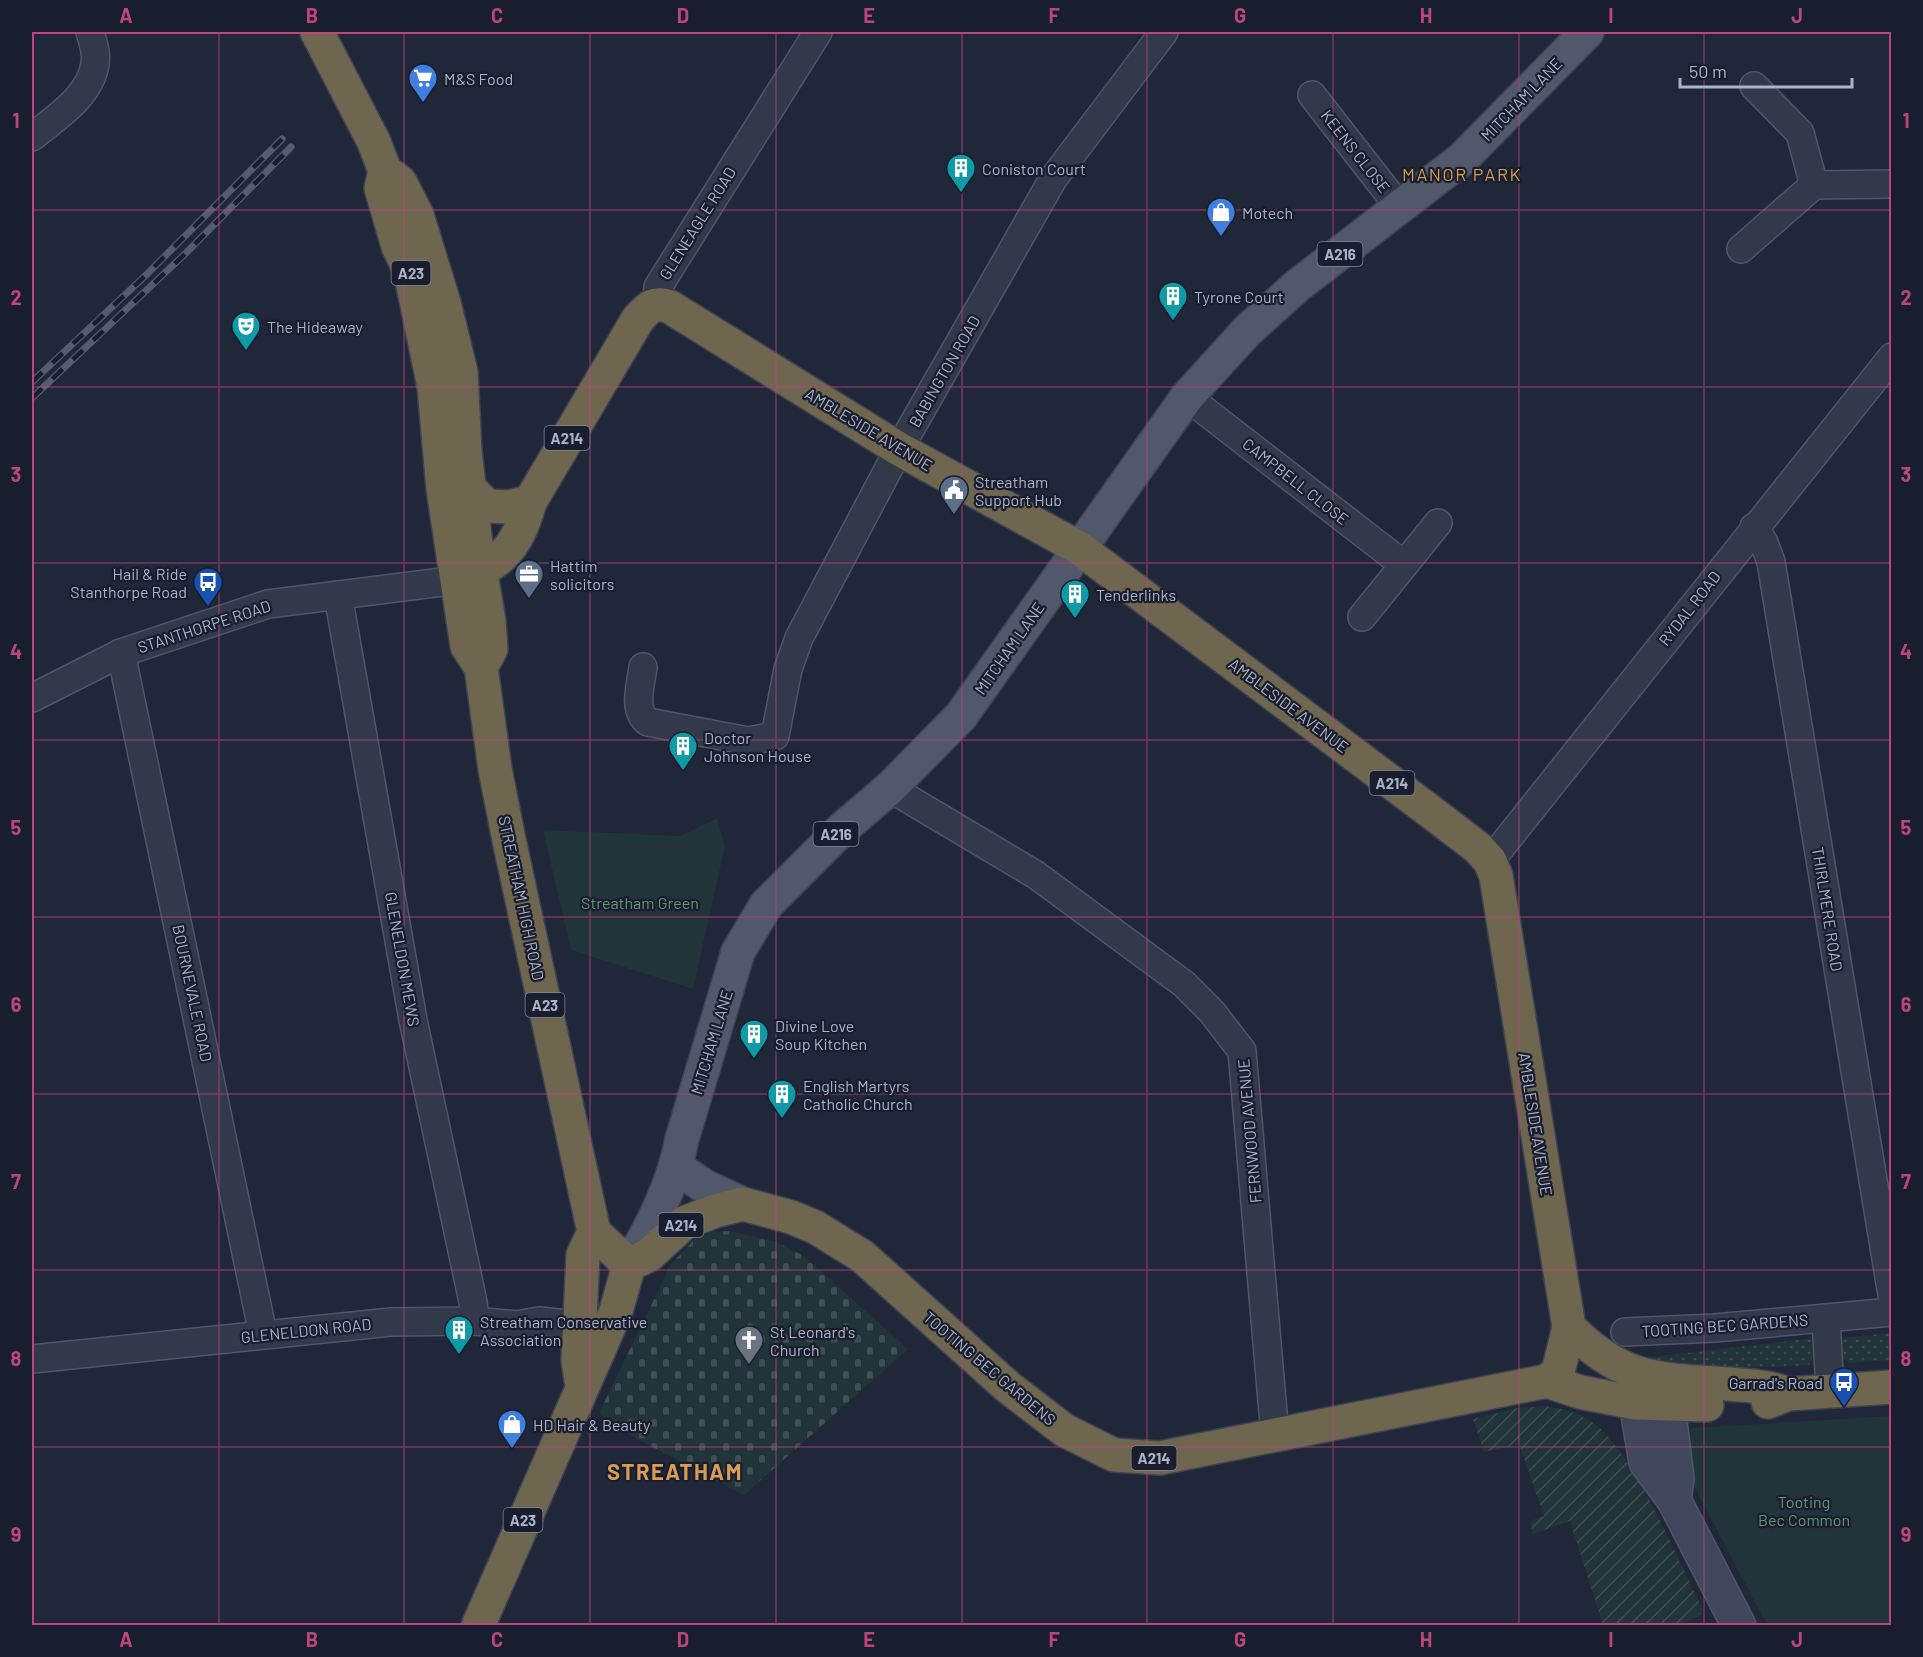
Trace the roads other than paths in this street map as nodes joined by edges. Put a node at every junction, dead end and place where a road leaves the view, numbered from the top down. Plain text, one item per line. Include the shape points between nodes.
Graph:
1 (90, 32) edge
2 (317, 32) edge
3 (818, 32) edge
4 (1164, 32) edge
5 (1587, 32) edge
6 (1754, 86) dead end
7 (1312, 94) dead end
8 (32, 137) edge
9 (386, 171) junction
10 (1814, 184) junction
11 (1892, 184) edge
12 (1400, 208) junction
13 (1741, 249) dead end
14 (656, 304) junction
15 (1892, 357) edge
16 (1187, 397) junction
17 (899, 449) junction
18 (470, 489) junction
19 (530, 502) junction
20 (1438, 523) dead end
21 (1754, 527) junction
22 (1079, 548) junction
23 (1404, 565) junction
24 (469, 576) junction
25 (338, 595) junction
26 (1362, 617) dead end
27 (121, 653) junction
28 (643, 667) dead end
29 (32, 698) edge
30 (890, 788) junction
31 (1490, 861) junction
32 (676, 1167) junction
33 (743, 1204) junction
34 (594, 1232) junction
35 (629, 1265) junction
36 (1892, 1295) edge
37 (1892, 1312) edge
38 (1826, 1319) junction
39 (475, 1321) junction
40 (580, 1321) junction
41 (1625, 1332) dead end
42 (263, 1334) junction
43 (1578, 1335) junction
44 (32, 1359) edge
45 (1547, 1381) junction
46 (581, 1385) junction
47 (1892, 1387) edge
48 (1648, 1390) junction
49 (1830, 1391) junction
50 (1275, 1436) junction
51 (1733, 1624) edge
52 (478, 1626) edge

1 - 8 street via 96,55 89,82 73,104
2 - 9 highway, STREATHAM HIGH ROAD / A23
3 - 14 street, GLENEAGLE ROAD via 658,287
4 - 17 street, BABINGTON ROAD via 1053,179
5 - 12 main road, MITCHAM LANE / A216 via 1462,159
6 - 10 street via 1800,133
7 - 12 street, KEENS CLOSE
9 - 18 highway, STREATHAM HIGH ROAD / A23 via 400,182 421,224 434,266 461,372
9 - 24 highway, STREATHAM HIGH ROAD / A23 via 381,188 410,272 429,356 444,489
10 - 11 street
10 - 13 street
12 - 16 main road, MITCHAM LANE / A216 via 1297,286 1247,331
14 - 17 highway, AMBLESIDE AVENUE / A214 via 670,307
14 - 19 highway, GLENEAGLE ROAD / A214 via 638,319
15 - 21 street, RYDAL ROAD
16 - 22 main road, MITCHAM LANE / A216
16 - 23 street, CAMPBELL CLOSE
17 - 22 highway, AMBLESIDE AVENUE / A214
17 - 28 street, BABINGTON ROAD via 799,638 788,669 776,736 748,741 648,722 638,705
18 - 19 highway via 487,506
18 - 24 highway, STREATHAM HIGH ROAD / A23
19 - 24 highway, GLENEAGLE ROAD / A214 via 512,546 502,558
20 - 23 street
21 - 31 street, RYDAL ROAD
21 - 36 street, THIRLMERE ROAD via 1771,562
22 - 30 main road, MITCHAM LANE / A216 via 961,716
22 - 31 highway, AMBLESIDE AVENUE / A214 via 1439,818
23 - 26 street
24 - 25 street, STANTHORPE ROAD
24 - 34 highway, STREATHAM HIGH ROAD / A23 via 467,646 481,667 509,840
25 - 27 street, STANTHORPE ROAD via 268,604
25 - 39 street, GLENELDON MEWS via 414,1020
27 - 29 street, STANTHORPE ROAD
27 - 42 street, BOURNEVALE ROAD
30 - 32 main road, MITCHAM LANE / A216 via 842,829 766,905 738,952
30 - 50 street, FERNWOOD AVENUE via 1036,875 1184,984 1242,1051
31 - 43 highway, AMBLESIDE AVENUE via 1496,876
32 - 33 main road via 704,1186
32 - 35 main road, MITCHAM LANE / A216 via 654,1222
33 - 35 highway, TOOTING BEC GARDENS / A214 via 684,1223 649,1256
33 - 50 highway, TOOTING BEC GARDENS / A214 via 815,1227 862,1256 1008,1387 1064,1430 1114,1455 1160,1458
34 - 35 highway
34 - 40 highway, A23 via 583,1255
35 - 46 highway, A23 via 616,1311
37 - 38 street, TOOTING BEC GARDENS
38 - 41 street, TOOTING BEC GARDENS
38 - 49 street, TOOTING BEC GARDENS
39 - 40 street, GLENELDON ROAD
39 - 42 street, GLENELDON ROAD via 391,1322
40 - 46 highway, A23
42 - 44 street, GLENELDON ROAD
43 - 45 highway via 1558,1372
43 - 48 highway, A214
45 - 48 highway, TOOTING BEC GARDENS / A214 via 1580,1392
45 - 50 highway, TOOTING BEC GARDENS / A214
46 - 52 highway, A23
47 - 49 highway, A214
48 - 49 highway, A214 via 1756,1403 1788,1394
48 - 51 main road via 1646,1462 1674,1500

